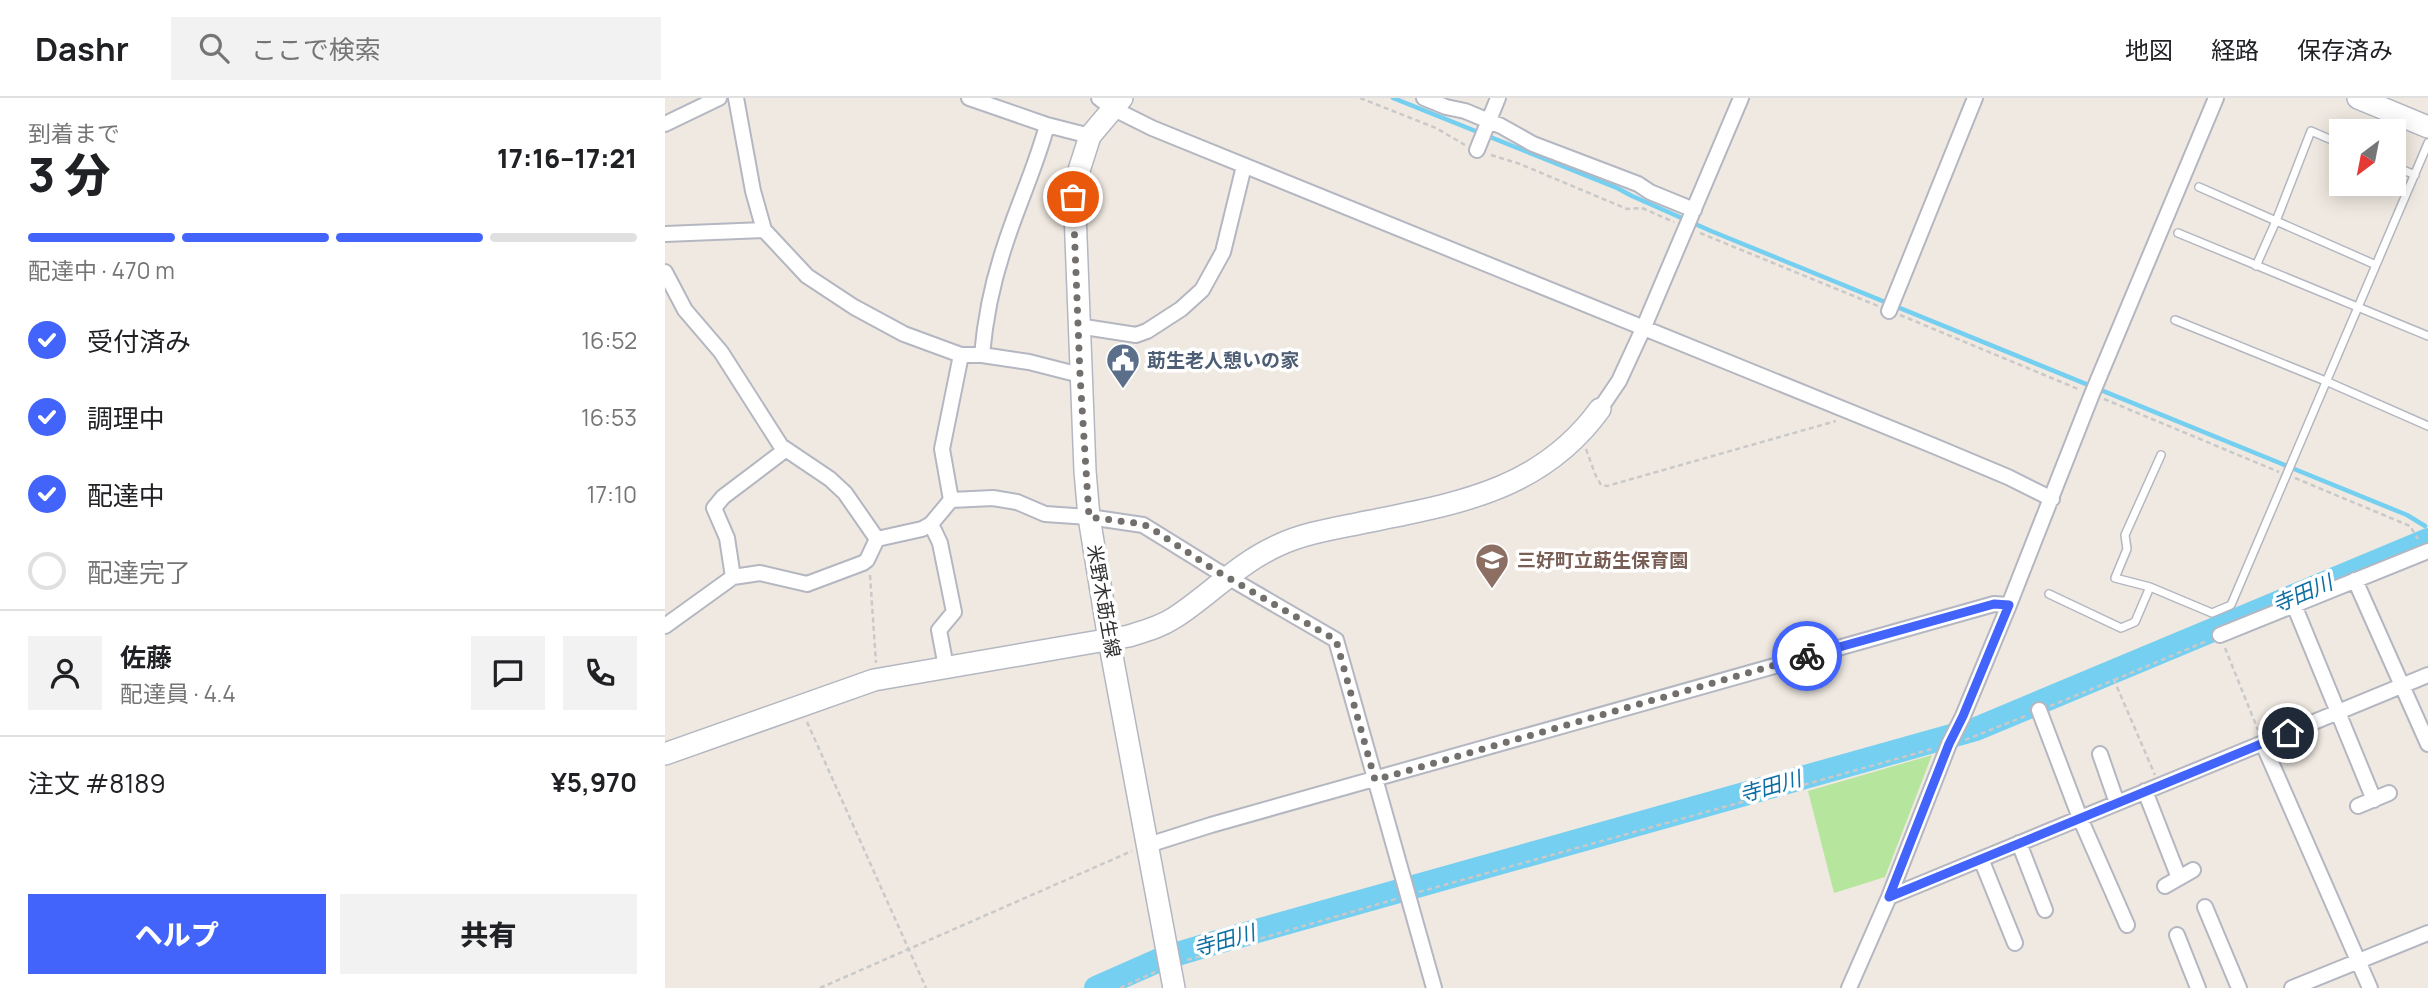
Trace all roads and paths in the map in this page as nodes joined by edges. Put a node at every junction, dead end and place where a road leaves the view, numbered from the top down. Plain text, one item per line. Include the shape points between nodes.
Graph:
1 (719, 98) edge
2 (736, 98) edge
3 (969, 98) edge
4 (1424, 98) edge
5 (1498, 98) edge
6 (1741, 98) edge
7 (1975, 98) edge
8 (2216, 98) edge
9 (2358, 98) edge
10 (1111, 101) edge
11 (1487, 123) junction
12 (665, 124) edge
13 (1047, 125) junction
14 (2428, 127) edge
15 (1090, 136) junction
16 (2329, 139) edge
17 (2428, 143) edge
18 (1477, 148) dead end
19 (1244, 166) junction
20 (2406, 171) edge
21 (2415, 175) junction
22 (2199, 187) dead end
23 (1693, 210) junction
24 (2277, 221) junction
25 (764, 230) junction
26 (2178, 233) dead end
27 (665, 234) edge
28 (2376, 265) junction
29 (2256, 266) junction
30 (665, 272) edge
31 (2358, 307) junction
32 (1889, 311) dead end
33 (2175, 320) dead end
34 (1078, 326) junction
35 (1643, 329) junction
36 (2428, 336) edge
37 (961, 355) junction
38 (982, 355) junction
39 (1080, 375) junction
40 (2328, 382) junction
41 (1600, 409) joint
42 (1851, 413) junction
43 (2428, 426) edge
44 (1580, 434) junction
45 (785, 450) junction
46 (2161, 455) dead end
47 (2052, 499) junction
48 (951, 500) junction
49 (1089, 517) junction
50 (931, 524) junction
51 (877, 539) junction
52 (2428, 551) edge
53 (867, 560) junction
54 (1226, 577) junction
55 (733, 578) junction
56 (2355, 580) junction
57 (2150, 587) junction
58 (2049, 594) dead end
59 (2009, 605) junction
60 (2294, 605) junction
61 (665, 626) edge
62 (2220, 635) junction
63 (1109, 640) junction
64 (946, 667) junction
65 (2428, 675) edge
66 (874, 680) junction
67 (2114, 680) junction
68 (2404, 686) junction
69 (800, 706) junction
70 (2039, 710) junction
71 (2338, 712) junction
72 (1953, 736) junction
73 (2263, 744) junction
74 (2428, 744) edge
75 (665, 754) edge
76 (2100, 754) dead end
77 (1375, 780) junction
78 (2160, 785) junction
79 (2145, 791) junction
80 (2389, 793) dead end
81 (2374, 800) junction
82 (2117, 803) junction
83 (2358, 806) dead end
84 (2080, 818) junction
85 (2019, 843) junction
86 (1148, 845) junction
87 (1980, 859) junction
88 (2193, 870) dead end
89 (2179, 878) junction
90 (2165, 886) dead end
91 (1409, 895) junction
92 (1889, 897) junction
93 (2206, 907) dead end
94 (2045, 910) dead end
95 (2127, 925) dead end
96 (2428, 933) edge
97 (2177, 935) dead end
98 (2015, 943) dead end
99 (909, 949) junction
100 (2359, 962) junction
101 (1170, 964) junction
102 (2316, 983) edge
103 (820, 988) edge
104 (926, 988) edge
105 (1120, 988) edge
106 (1174, 988) edge
107 (1434, 988) edge
108 (1849, 988) edge
109 (2198, 988) edge
110 (2239, 988) edge
111 (2292, 988) edge
112 (2370, 988) edge

1 - 12 street
2 - 25 street
3 - 13 street
4 - 11 street
5 - 11 street
6 - 23 street
7 - 32 street
8 - 47 street
9 - 14 street
10 - 15 street, 米野木莇生線
10 - 19 street via 1152,128
11 - 18 street
11 - 23 street
13 - 15 street
13 - 38 street via 1003,250
15 - 34 street, 米野木莇生線 via 1073,197
16 - 24 lane via 2311,131
17 - 21 lane
19 - 34 street via 1223,252 1202,290 1181,309 1136,335
19 - 35 street
20 - 21 lane
21 - 28 lane
22 - 24 lane
23 - 35 street
24 - 28 lane
24 - 29 lane
25 - 27 street
25 - 37 street via 807,276 854,307 904,334
26 - 29 lane
28 - 31 lane
29 - 31 lane
30 - 45 street via 692,320 721,352
31 - 36 lane
31 - 40 lane
33 - 40 lane
34 - 39 street, 米野木莇生線
35 - 41 street
35 - 42 street
37 - 38 street
37 - 48 street via 942,449
38 - 39 street
39 - 49 street, 米野木莇生線
40 - 43 lane
40 - 57 lane via 2231,605 2212,613
41 - 44 street
42 - 44 path via 1845,419 1607,486 1594,474
42 - 47 street
44 - 54 street via 1556,456 1506,487 1467,500 1298,537 1263,552
45 - 51 street via 845,493
45 - 55 street via 714,508 727,538
46 - 57 lane via 2125,535 2127,549 2115,578
47 - 59 street
48 - 49 street via 993,498 1045,514
48 - 50 street
49 - 54 street via 1143,524
49 - 63 street, 米野木莇生線
50 - 51 street
50 - 64 street via 940,543 954,612 939,630
51 - 53 street
52 - 56 street
53 - 55 street via 807,584 760,573
53 - 66 path
54 - 63 street via 1172,620
54 - 77 street via 1336,640
55 - 61 street
56 - 60 street
56 - 68 street
57 - 58 lane via 2135,622 2122,628
59 - 72 street
59 - 77 street via 1994,604
60 - 62 street
60 - 71 street
62 - 67 path
62 - 73 path
63 - 64 street
63 - 86 street, 米野木莇生線
64 - 66 street
65 - 68 street
66 - 69 street
67 - 70 path
67 - 78 path
68 - 71 street
68 - 74 street
69 - 75 street
69 - 99 path
70 - 72 path via 1982,734
70 - 84 street
71 - 73 street
71 - 81 street
72 - 91 path
72 - 92 street
73 - 78 street
73 - 100 street
76 - 82 street
77 - 86 street
77 - 91 street
78 - 79 street
79 - 82 street
79 - 89 street
80 - 81 street
81 - 83 street
82 - 84 street
84 - 85 street
84 - 95 street
85 - 87 street
85 - 94 street
86 - 99 path
86 - 101 street, 米野木莇生線
87 - 92 street
87 - 98 street
88 - 89 street
89 - 90 street
91 - 101 path
91 - 107 street
92 - 108 street
93 - 110 street
96 - 100 street
97 - 109 street
99 - 103 path
99 - 104 path
100 - 102 street
100 - 112 street
101 - 105 path
101 - 106 street, 米野木莇生線
102 - 111 street

